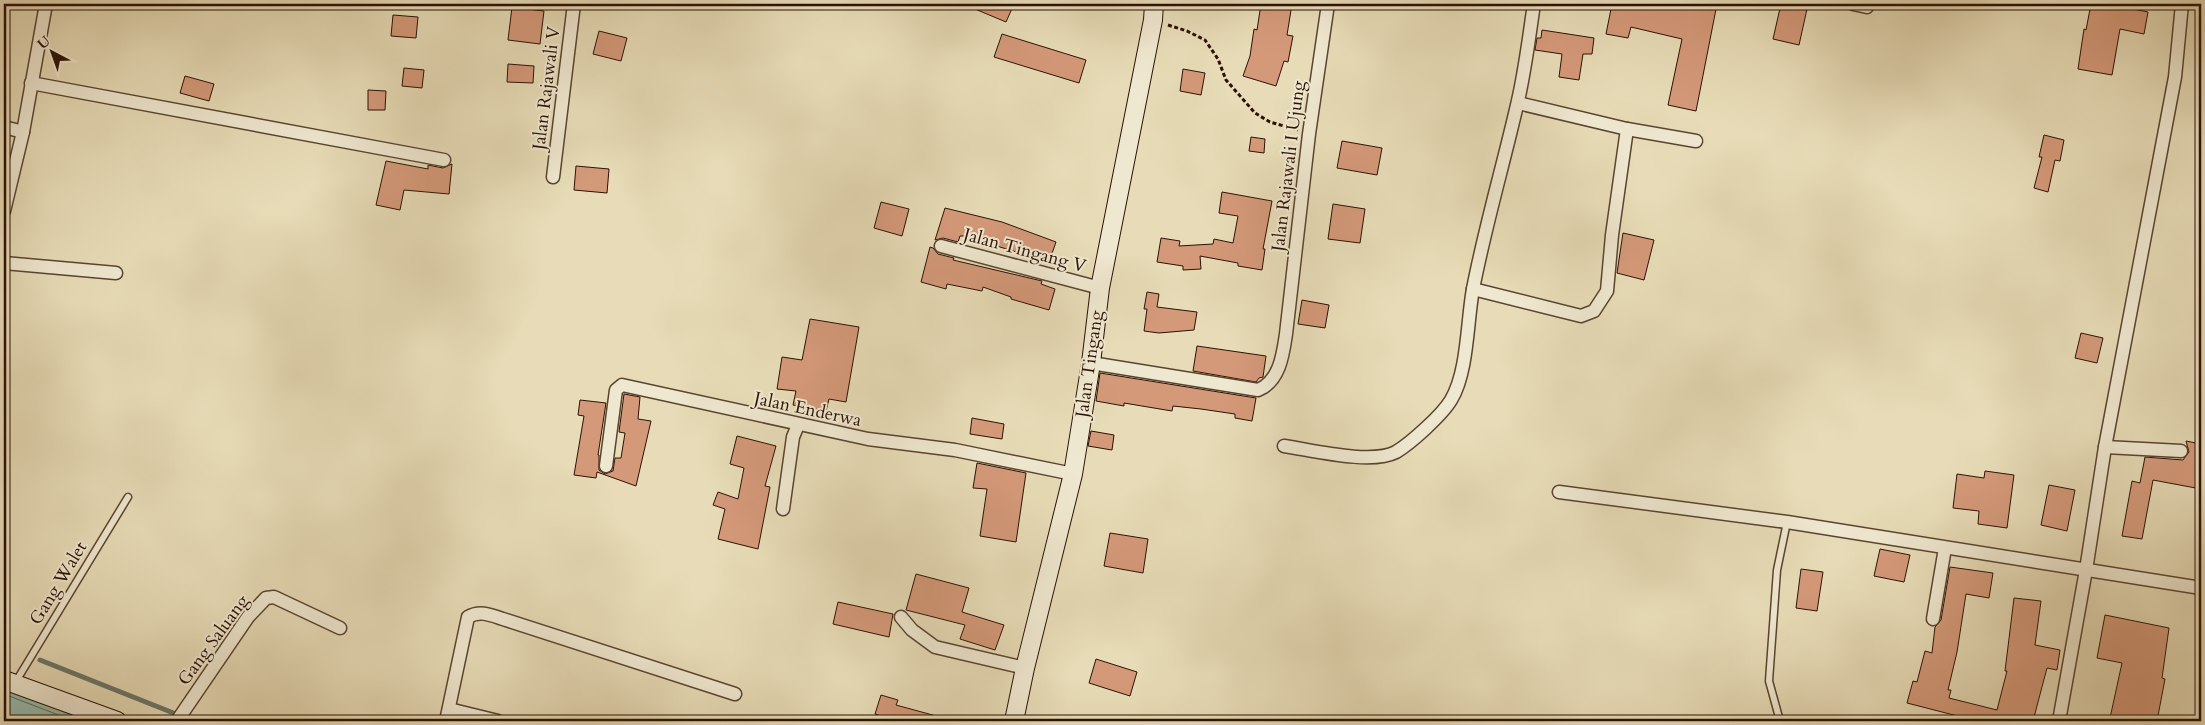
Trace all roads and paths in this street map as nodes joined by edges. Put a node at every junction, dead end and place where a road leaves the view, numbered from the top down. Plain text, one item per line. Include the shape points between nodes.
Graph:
1 (46, 4) edge
2 (574, 4) edge
3 (1328, 4) edge
4 (1534, 4) edge
5 (1853, 4) edge
6 (2182, 4) edge
7 (1867, 8) dead end
8 (1154, 12) edge
9 (32, 83) junction
10 (1518, 102) junction
11 (4, 127) edge
12 (1626, 129) junction
13 (23, 132) junction
14 (1309, 134) junction
15 (1696, 141) dead end
16 (444, 160) dead end
17 (553, 177) dead end
18 (4, 211) edge
19 (941, 246) dead end
20 (4, 263) edge
21 (116, 273) dead end
22 (1100, 288) junction
23 (1473, 290) junction
24 (1091, 363) junction
25 (798, 425) junction
26 (1284, 446) dead end
27 (2104, 447) junction
28 (2180, 451) dead end
29 (606, 466) dead end
30 (1073, 474) junction
31 (1558, 492) dead end
32 (128, 498) dead end
33 (783, 510) dead end
34 (1787, 522) junction
35 (1945, 548) junction
36 (2086, 570) junction
37 (2201, 588) edge
38 (901, 617) dead end
39 (1932, 619) dead end
40 (340, 628) dead end
41 (1025, 668) junction
42 (9, 682) edge
43 (735, 694) dead end
44 (448, 715) edge
45 (117, 721) edge
46 (177, 721) edge
47 (498, 721) edge
48 (1014, 721) edge
49 (1780, 721) edge
50 (2059, 721) edge

1 - 9 street
2 - 17 street, Jalan Rajawali V
3 - 14 street, Jalan Rajawali I Ujung
4 - 10 street
5 - 7 street
6 - 27 street via 2175,77
8 - 14 path via 1205,40 1218,59 1226,80 1255,113 1270,122
8 - 22 main road, Jalan Tingang
9 - 13 street
9 - 16 street
10 - 12 street
10 - 23 street
11 - 13 street
12 - 15 street
12 - 23 street via 1607,292 1594,311 1581,316
13 - 18 street
14 - 24 street, Jalan Rajawali I Ujung via 1282,359 1267,386 1258,390
19 - 22 street, Jalan Tingang V
20 - 21 street
22 - 24 main road, Jalan Tingang
23 - 26 street via 1460,378 1452,399 1423,430 1396,452 1380,457 1365,458
24 - 30 main road, Jalan Tingang
25 - 29 street, Jalan Enderwa via 622,385 616,390
25 - 30 street, Jalan Enderwa via 868,439 955,450
25 - 33 street via 793,437
27 - 28 street
27 - 36 street
30 - 41 main road, Jalan Tingang
31 - 34 street
32 - 42 lane, Gang Walet
34 - 35 street
34 - 49 lane via 1777,570 1769,681
35 - 36 street
35 - 39 street
36 - 37 street
36 - 50 street
38 - 41 street via 912,630 936,647
40 - 46 street, Gang Saluang via 274,598 266,598 248,617
41 - 48 main road, Jalan Tingang
42 - 45 main road
43 - 44 street via 485,613 475,613 468,617
44 - 47 street

